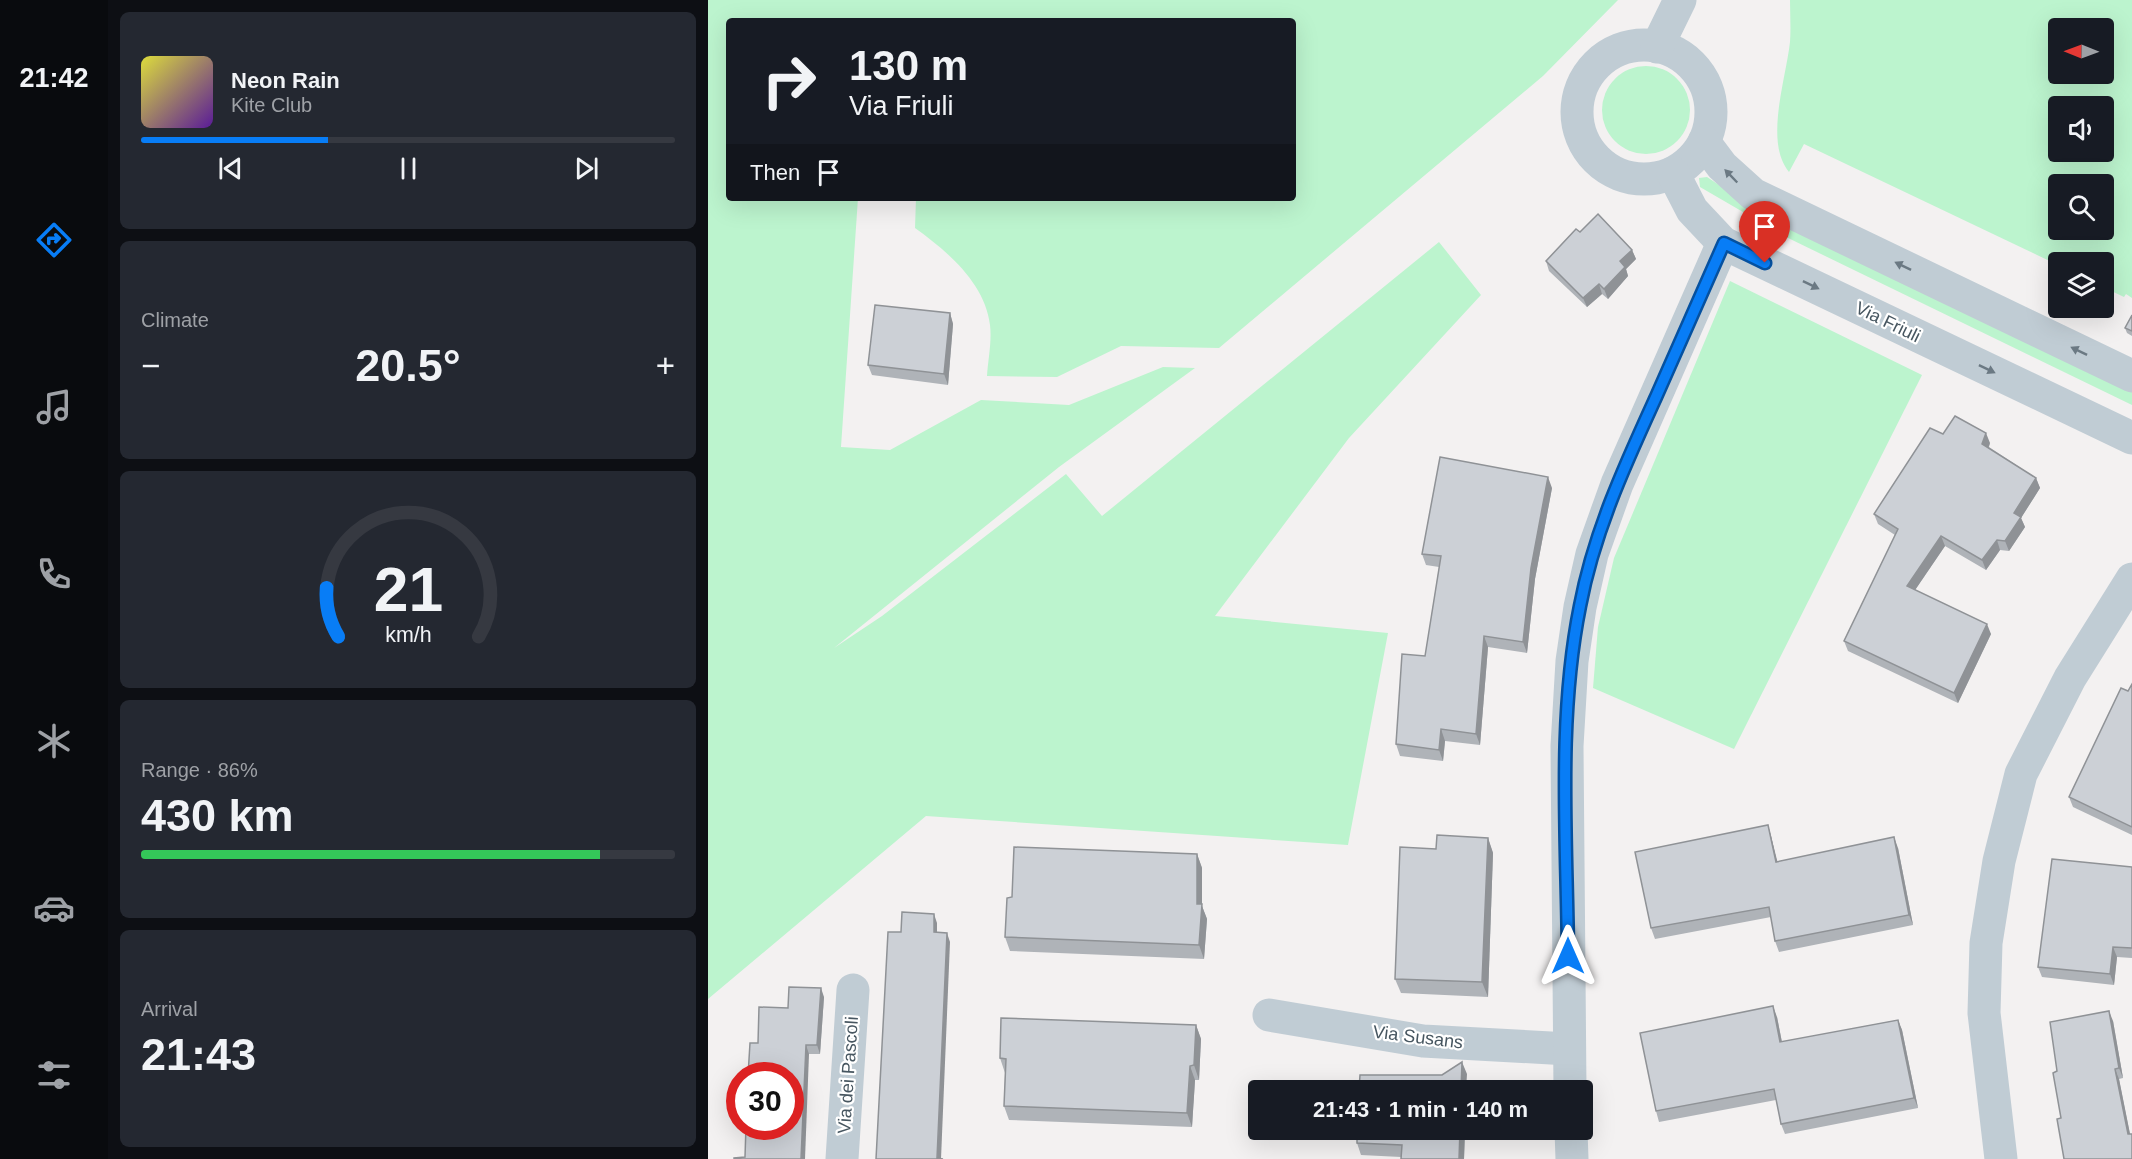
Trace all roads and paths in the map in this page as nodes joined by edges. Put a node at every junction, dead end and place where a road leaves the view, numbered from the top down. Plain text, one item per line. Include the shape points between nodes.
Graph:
1 (1680, 0) edge
2 (1657, 47) junction
3 (1704, 142) junction
4 (1673, 173) junction
5 (1724, 243) junction
6 (2132, 376) edge
7 (2132, 438) edge
8 (2132, 579) edge
9 (853, 990) dead end
10 (1269, 1015) dead end
11 (1569, 1049) junction
12 (1570, 1080) edge
13 (1571, 1140) edge
14 (842, 1159) edge
15 (1572, 1159) edge
16 (2001, 1159) edge

1 - 2 street
2 - 3 street via 1683,58 1703,80 1710,97 1711,120
2 - 4 street via 1636,46 1599,63 1586,80 1579,100 1578,121 1584,141 1596,159 1612,171 1632,178 1653,179
3 - 4 street
6 -> 3 street via 1753,194 1737,183
4 - 5 street, Via Friuli via 1692,210
5 -> 7 street, Via Friuli
5 - 11 street via 1617,484 1592,554 1580,607 1567,746
8 - 16 street via 2070,678 2021,774 1999,861 1986,943 1984,1013
9 - 14 street, Via dei Pascoli
10 - 11 street, Via Susans via 1423,1041
11 - 12 street
13 - 15 street

